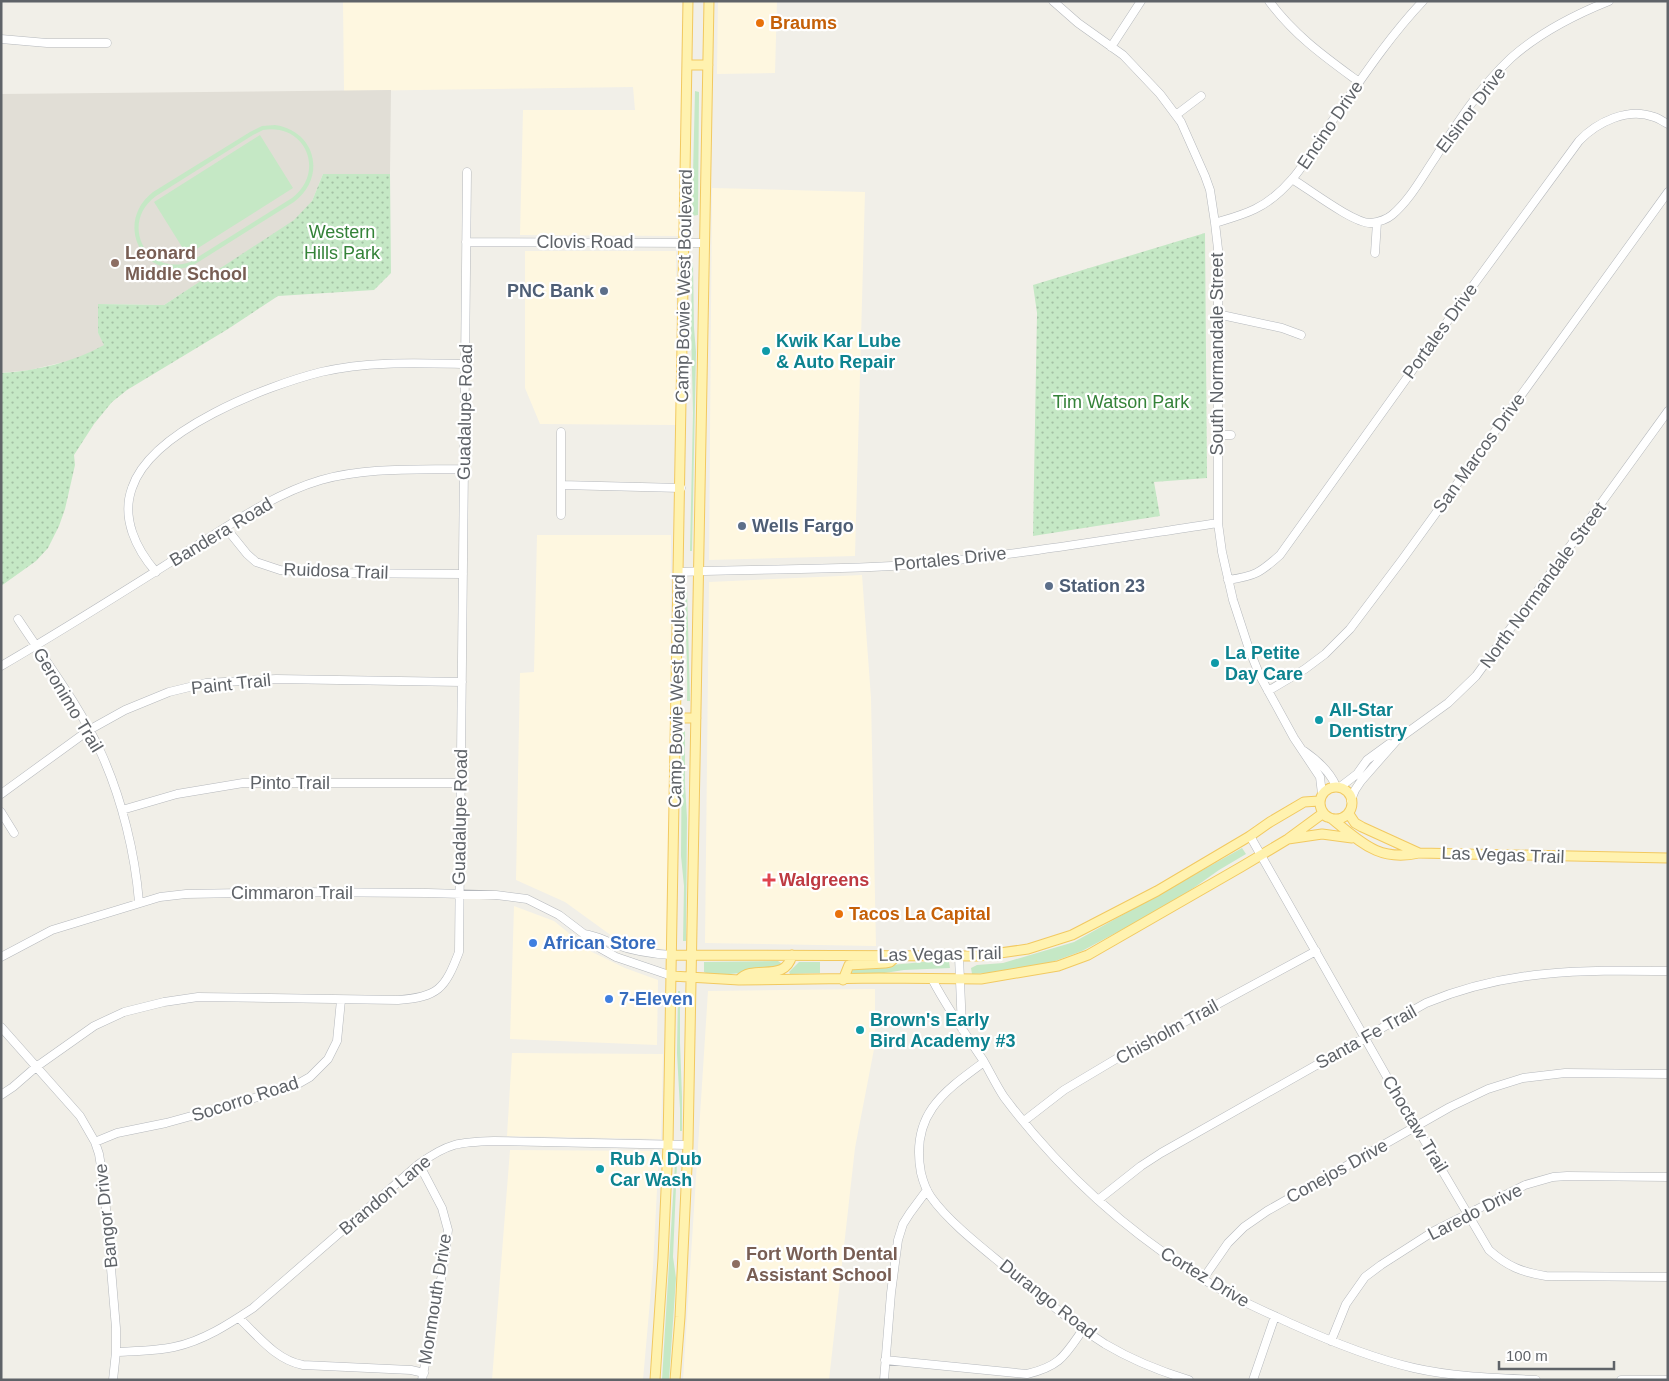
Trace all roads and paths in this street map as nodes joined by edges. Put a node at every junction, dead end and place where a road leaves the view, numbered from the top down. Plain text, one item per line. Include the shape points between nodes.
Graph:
1 (688, 1) edge
2 (709, 1) edge
3 (1053, 1) edge
4 (1142, 1) edge
5 (1270, 1) edge
6 (1423, 1) edge
7 (1609, 1) edge
8 (1, 39) edge
9 (107, 43) dead end
10 (1112, 47) junction
11 (688, 65) junction
12 (708, 65) junction
13 (1359, 82) junction
14 (1201, 96) dead end
15 (1176, 115) junction
16 (1668, 124) edge
17 (467, 172) dead end
18 (1292, 179) junction
19 (1668, 192) edge
20 (1377, 222) junction
21 (1216, 223) junction
22 (466, 242) junction
23 (684, 242) junction
24 (704, 243) junction
25 (1375, 253) dead end
26 (1217, 314) junction
27 (1301, 335) dead end
28 (465, 364) junction
29 (1668, 411) edge
30 (562, 432) dead end
31 (1217, 435) junction
32 (1231, 435) dead end
33 (464, 469) junction
34 (561, 485) junction
35 (681, 488) junction
36 (561, 515) dead end
37 (1218, 523) junction
38 (226, 528) junction
39 (699, 571) junction
40 (156, 572) junction
41 (679, 572) junction
42 (463, 574) junction
43 (1228, 580) junction
44 (18, 619) dead end
45 (36, 646) junction
46 (1, 666) edge
47 (462, 682) junction
48 (1268, 691) junction
49 (677, 718) junction
50 (696, 718) junction
51 (89, 730) junction
52 (1397, 740) junction
53 (1304, 751) junction
54 (461, 783) junction
55 (1338, 786) junction
56 (1, 794) edge
57 (1321, 797) junction
58 (1352, 800) junction
59 (122, 810) junction
60 (1, 812) edge
61 (1349, 814) junction
62 (1329, 818) junction
63 (14, 833) dead end
64 (1250, 836) junction
65 (1353, 838) junction
66 (1288, 839) junction
67 (1418, 852) junction
68 (1261, 854) junction
69 (1668, 858) edge
70 (460, 894) junction
71 (139, 902) junction
72 (584, 934) junction
73 (1316, 951) junction
74 (672, 955) junction
75 (692, 955) junction
76 (792, 955) junction
77 (897, 956) junction
78 (959, 956) junction
79 (1, 957) edge
80 (1668, 971) edge
81 (672, 976) junction
82 (692, 978) junction
83 (932, 979) junction
84 (959, 979) junction
85 (739, 980) junction
86 (843, 980) junction
87 (341, 1000) junction
88 (1, 1027) edge
89 (962, 1029) junction
90 (1365, 1037) junction
91 (984, 1062) junction
92 (36, 1067) junction
93 (1668, 1074) edge
94 (1, 1095) edge
95 (1024, 1121) junction
96 (1416, 1126) junction
97 (95, 1142) junction
98 (668, 1145) junction
99 (688, 1146) junction
100 (419, 1164) junction
101 (1668, 1177) edge
102 (927, 1190) junction
103 (1098, 1200) junction
104 (1468, 1214) junction
105 (1668, 1277) edge
106 (1203, 1279) junction
107 (1275, 1316) junction
108 (239, 1318) junction
109 (1084, 1328) junction
110 (1331, 1341) junction
111 (116, 1352) junction
112 (885, 1360) junction
113 (423, 1376) edge
114 (113, 1380) edge
115 (655, 1380) edge
116 (675, 1380) edge
117 (884, 1380) edge
118 (1189, 1380) edge
119 (1253, 1380) edge
120 (1536, 1380) edge
121 (1621, 1380) edge
122 (1643, 1380) edge
123 (1668, 1380) edge

1 - 11 main road, Camp Bowie West Boulevard
2 - 12 main road, Camp Bowie West Boulevard
3 - 10 street, South Normandale Street
4 - 10 street
5 - 13 street via 1303,40
6 - 13 street, Encino Drive via 1401,24
7 - 20 street, Elsinor Drive via 1552,29 1510,59 1480,92 1411,194 1391,216
8 - 9 street
10 - 15 street, South Normandale Street via 1160,94
11 - 12 main road
11 - 23 main road, Camp Bowie West Boulevard
12 - 24 main road, Camp Bowie West Boulevard
13 - 18 street, Encino Drive
14 - 15 street
15 - 21 street, South Normandale Street via 1205,176
16 - 43 street, Portales Drive via 1654,116 1625,115 1589,131 1483,272 1280,555 1262,571
17 - 22 street, Guadalupe Road
18 - 20 street via 1355,219
18 - 21 street, Encino Drive via 1256,209
19 - 48 street, San Marcos Drive via 1350,629 1325,654
20 - 25 street
21 - 26 street, South Normandale Street
22 - 23 street, Clovis Road
22 - 28 street, Guadalupe Road
23 - 24 street, Clovis Road
23 - 35 main road, Camp Bowie West Boulevard
24 - 39 main road, Camp Bowie West Boulevard
26 - 27 street
26 - 31 street, South Normandale Street
28 - 33 street, Guadalupe Road
28 - 40 street via 402,363 322,372 281,384 228,406 177,436 163,446 140,473 129,500 131,526 138,548
29 - 52 street, North Normandale Street via 1476,676 1448,703
30 - 34 street
31 - 32 street
31 - 37 street, South Normandale Street
33 - 38 street, Bandera Road via 363,472 320,481 271,501
33 - 42 street, Guadalupe Road
34 - 35 street
34 - 36 street
35 - 41 main road, Camp Bowie West Boulevard
37 - 39 street, Portales Drive via 980,558 916,564
37 - 43 street, South Normandale Street
38 - 40 street, Bandera Road
38 - 42 street, Ruidosa Trail via 256,562 280,570
39 - 41 street, Portales Drive
39 - 50 main road, Camp Bowie West Boulevard
40 - 45 street, Bandera Road
41 - 49 main road, Camp Bowie West Boulevard
42 - 47 street, Guadalupe Road
43 - 48 street, South Normandale Street via 1249,649
44 - 45 street, Geronimo Trail
45 - 46 street, Bandera Road
45 - 51 street, Geronimo Trail
47 - 51 street, Paint Trail via 276,679 206,683 169,692 125,710
47 - 54 street, Guadalupe Road
48 - 53 street, South Normandale Street
49 - 50 main road
49 - 74 main road, Camp Bowie West Boulevard
50 - 75 main road, Camp Bowie West Boulevard
51 - 56 street, Paint Trail
51 - 59 street, Geronimo Trail via 116,788
52 - 55 street, North Normandale Street via 1367,760 1357,774
52 - 58 street, North Normandale Street via 1354,790
53 - 55 street, South Normandale Street
53 - 57 street, South Normandale Street via 1320,777
54 - 59 street, Pinto Trail via 243,783 177,794
54 - 70 street, Guadalupe Road
55 - 57 main road via 1330,787
55 - 58 main road via 1346,790
57 - 62 main road via 1322,812
57 - 64 main road, Las Vegas Trail via 1304,802
58 - 61 main road
59 - 71 street, Geronimo Trail
60 - 63 street
61 - 62 main road via 1344,818
61 - 67 main road, Las Vegas Trail via 1362,827
62 - 65 main road
62 - 66 main road via 1322,814
64 - 68 street, Choctaw Trail
64 - 78 main road, Las Vegas Trail via 1072,936 1028,949
65 - 66 main road via 1322,834
65 - 67 main road via 1364,846 1392,854 1404,856
66 - 68 main road, Las Vegas Trail
67 - 69 main road, Las Vegas Trail
68 - 73 street, Choctaw Trail
68 - 84 main road, Las Vegas Trail via 1088,955 1033,971 995,978
70 - 71 street, Cimmaron Trail via 186,894
70 - 72 street, Cimmaron Trail via 527,900 559,915
70 - 87 street, Guadalupe Road via 459,952 446,980 436,990 419,999
71 - 79 street, Cimmaron Trail via 52,930
72 - 74 street, Cimmaron Trail via 638,951
72 - 81 street, Cimmaron Trail via 591,943 616,958
73 - 90 street, Choctaw Trail
73 - 95 street, Chisholm Trail via 1116,1059 1064,1090
74 - 75 main road, Las Vegas Trail
74 - 81 main road, Camp Bowie West Boulevard
75 - 76 main road, Las Vegas Trail
75 - 82 main road, Camp Bowie West Boulevard
76 - 77 main road, Las Vegas Trail
76 - 85 main road via 791,962 782,970 748,974
77 - 78 main road, Las Vegas Trail
77 - 86 main road via 890,962 849,965
78 - 84 street
80 - 90 street, Santa Fe Trail via 1563,971 1491,981 1426,1003
81 - 82 main road, Las Vegas Trail
81 - 98 main road, Camp Bowie West Boulevard
82 - 85 main road, Las Vegas Trail
82 - 99 main road, Camp Bowie West Boulevard
83 - 84 main road, Las Vegas Trail
83 - 86 main road, Las Vegas Trail
83 - 89 street, Cortez Drive
84 - 89 street
85 - 86 main road, Las Vegas Trail
87 - 92 street, Guadalupe Road via 198,997 164,1002 106,1019
87 - 97 street, Socorro Road via 337,1041 328,1059 310,1077 296,1085 234,1104 117,1133
88 - 92 street, Bangor Drive
89 - 91 street, Cortez Drive
90 - 96 street, Choctaw Trail
90 - 103 street, Santa Fe Trail via 1161,1153
91 - 95 street, Cortez Drive via 1003,1095
91 - 102 street via 950,1087 931,1107 926,1118 921,1133 920,1162
92 - 94 street, Guadalupe Road
92 - 97 street, Bangor Drive via 80,1116
93 - 96 street, Conejos Drive via 1565,1073 1523,1078 1488,1089
95 - 103 street, Cortez Drive
96 - 104 street, Choctaw Trail
96 - 106 street, Conejos Drive via 1298,1192 1252,1222 1228,1243
97 - 111 street, Bangor Drive via 104,1185
98 - 99 street, Brandon Lane
98 - 100 street, Brandon Lane via 464,1142 444,1147
98 - 115 main road, Camp Bowie West Boulevard
99 - 116 main road, Camp Bowie West Boulevard
100 - 108 street, Brandon Lane
100 - 113 street, Monmouth Drive via 442,1208 448,1230
101 - 104 street, Laredo Drive via 1554,1177 1525,1185
102 - 109 street, Durango Road via 943,1211 979,1245
102 - 112 street via 903,1224 898,1240
103 - 106 street, Cortez Drive via 1158,1250
104 - 105 street, Choctaw Trail via 1490,1250 1526,1273
104 - 110 street, Laredo Drive via 1401,1251 1365,1277 1346,1304
106 - 107 street, Cortez Drive
107 - 110 street, Cortez Drive
107 - 119 street
108 - 111 street, Brandon Lane via 187,1344
108 - 113 street via 275,1353 291,1363 410,1370
109 - 112 street via 1060,1360 1050,1368 1027,1374
109 - 118 street, Durango Road via 1132,1359
110 - 120 street, Cortez Drive via 1381,1360 1416,1368 1455,1375
111 - 114 street, Bangor Drive
112 - 117 street
121 - 122 street
122 - 123 street

